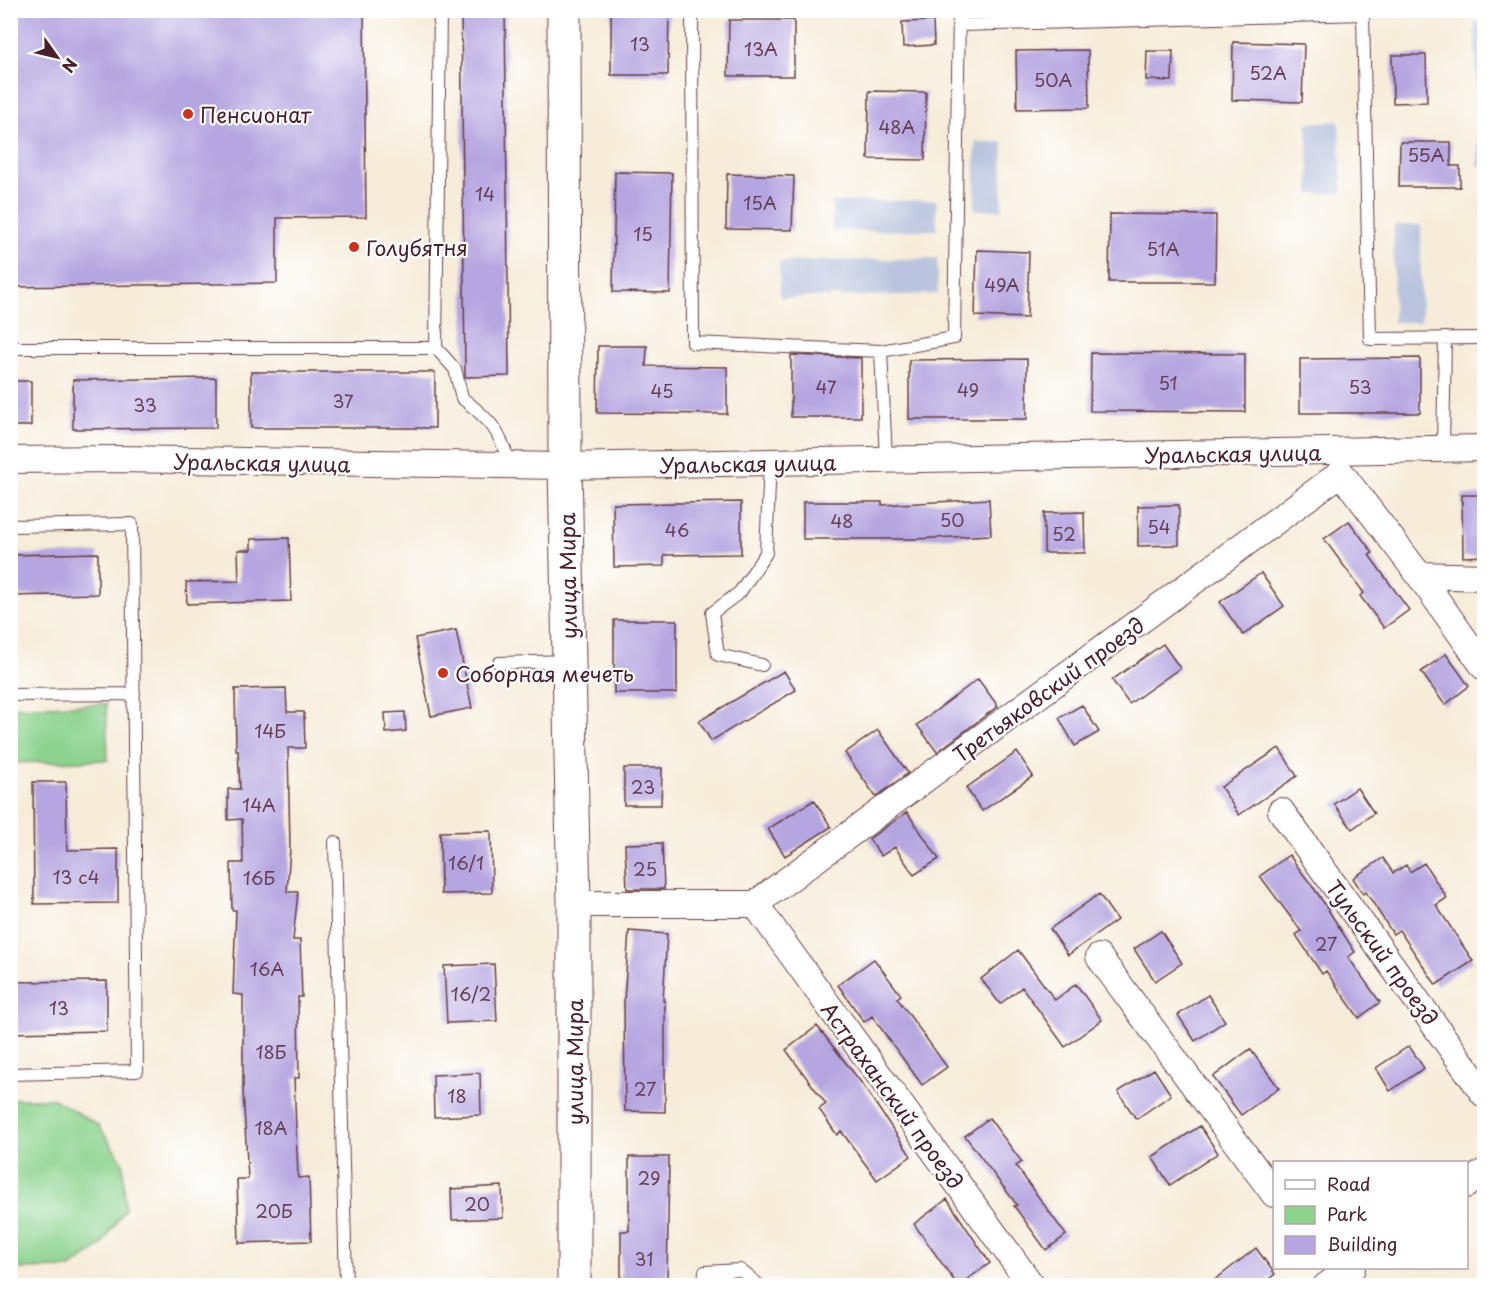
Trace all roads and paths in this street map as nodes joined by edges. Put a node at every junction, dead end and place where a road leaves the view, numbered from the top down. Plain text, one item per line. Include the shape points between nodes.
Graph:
1 (440, 10) edge
2 (564, 10) edge
3 (692, 10) edge
4 (959, 10) edge
5 (959, 25) junction
6 (1445, 338) junction
7 (1485, 338) edge
8 (10, 348) edge
9 (436, 348) junction
10 (881, 351) junction
11 (1485, 448) edge
12 (1443, 449) junction
13 (10, 460) edge
14 (886, 460) junction
15 (770, 462) junction
16 (1341, 462) junction
17 (510, 465) junction
18 (565, 466) junction
19 (10, 526) edge
20 (1419, 575) junction
21 (1485, 577) edge
22 (569, 661) junction
23 (499, 663) dead end
24 (762, 665) dead end
25 (1485, 667) edge
26 (134, 694) junction
27 (10, 695) edge
28 (1281, 811) dead end
29 (335, 842) dead end
30 (574, 904) junction
31 (755, 904) junction
32 (1099, 957) dead end
33 (10, 1074) edge
34 (1485, 1094) edge
35 (1485, 1172) edge
36 (1468, 1184) edge
37 (1273, 1191) edge
38 (346, 1286) edge
39 (574, 1286) edge
40 (704, 1286) edge
41 (760, 1286) edge
42 (1032, 1286) edge

1 - 9 lane
2 - 18 street, улица Мира
3 - 10 lane via 693,343
4 - 5 lane
5 - 6 lane via 1363,14 1370,339
5 - 10 lane via 954,338
6 - 7 lane
6 - 12 lane
8 - 9 lane
9 - 17 lane via 455,369 462,398 488,418 504,445
10 - 14 lane
11 - 12 street, Уральская улица
12 - 16 street, Уральская улица
13 - 17 street, Уральская улица
14 - 15 street, Уральская улица
14 - 16 street, Уральская улица
15 - 18 street, Уральская улица
15 - 24 lane via 766,554 740,592 712,614 718,655
16 - 20 street
16 - 31 street, Третьяковский проезд
17 - 18 street, Уральская улица
18 - 22 street, улица Мира
19 - 26 lane via 132,524
20 - 21 street
20 - 25 street
22 - 23 lane
22 - 30 street, улица Мира
26 - 27 lane
26 - 33 lane via 137,1071
28 - 34 street, Тульский проезд
29 - 38 lane
30 - 31 street
30 - 39 street, улица Мира
31 - 42 street, Астраханский проезд
32 - 37 street
35 - 36 street
40 - 41 lane via 705,1272 740,1270

